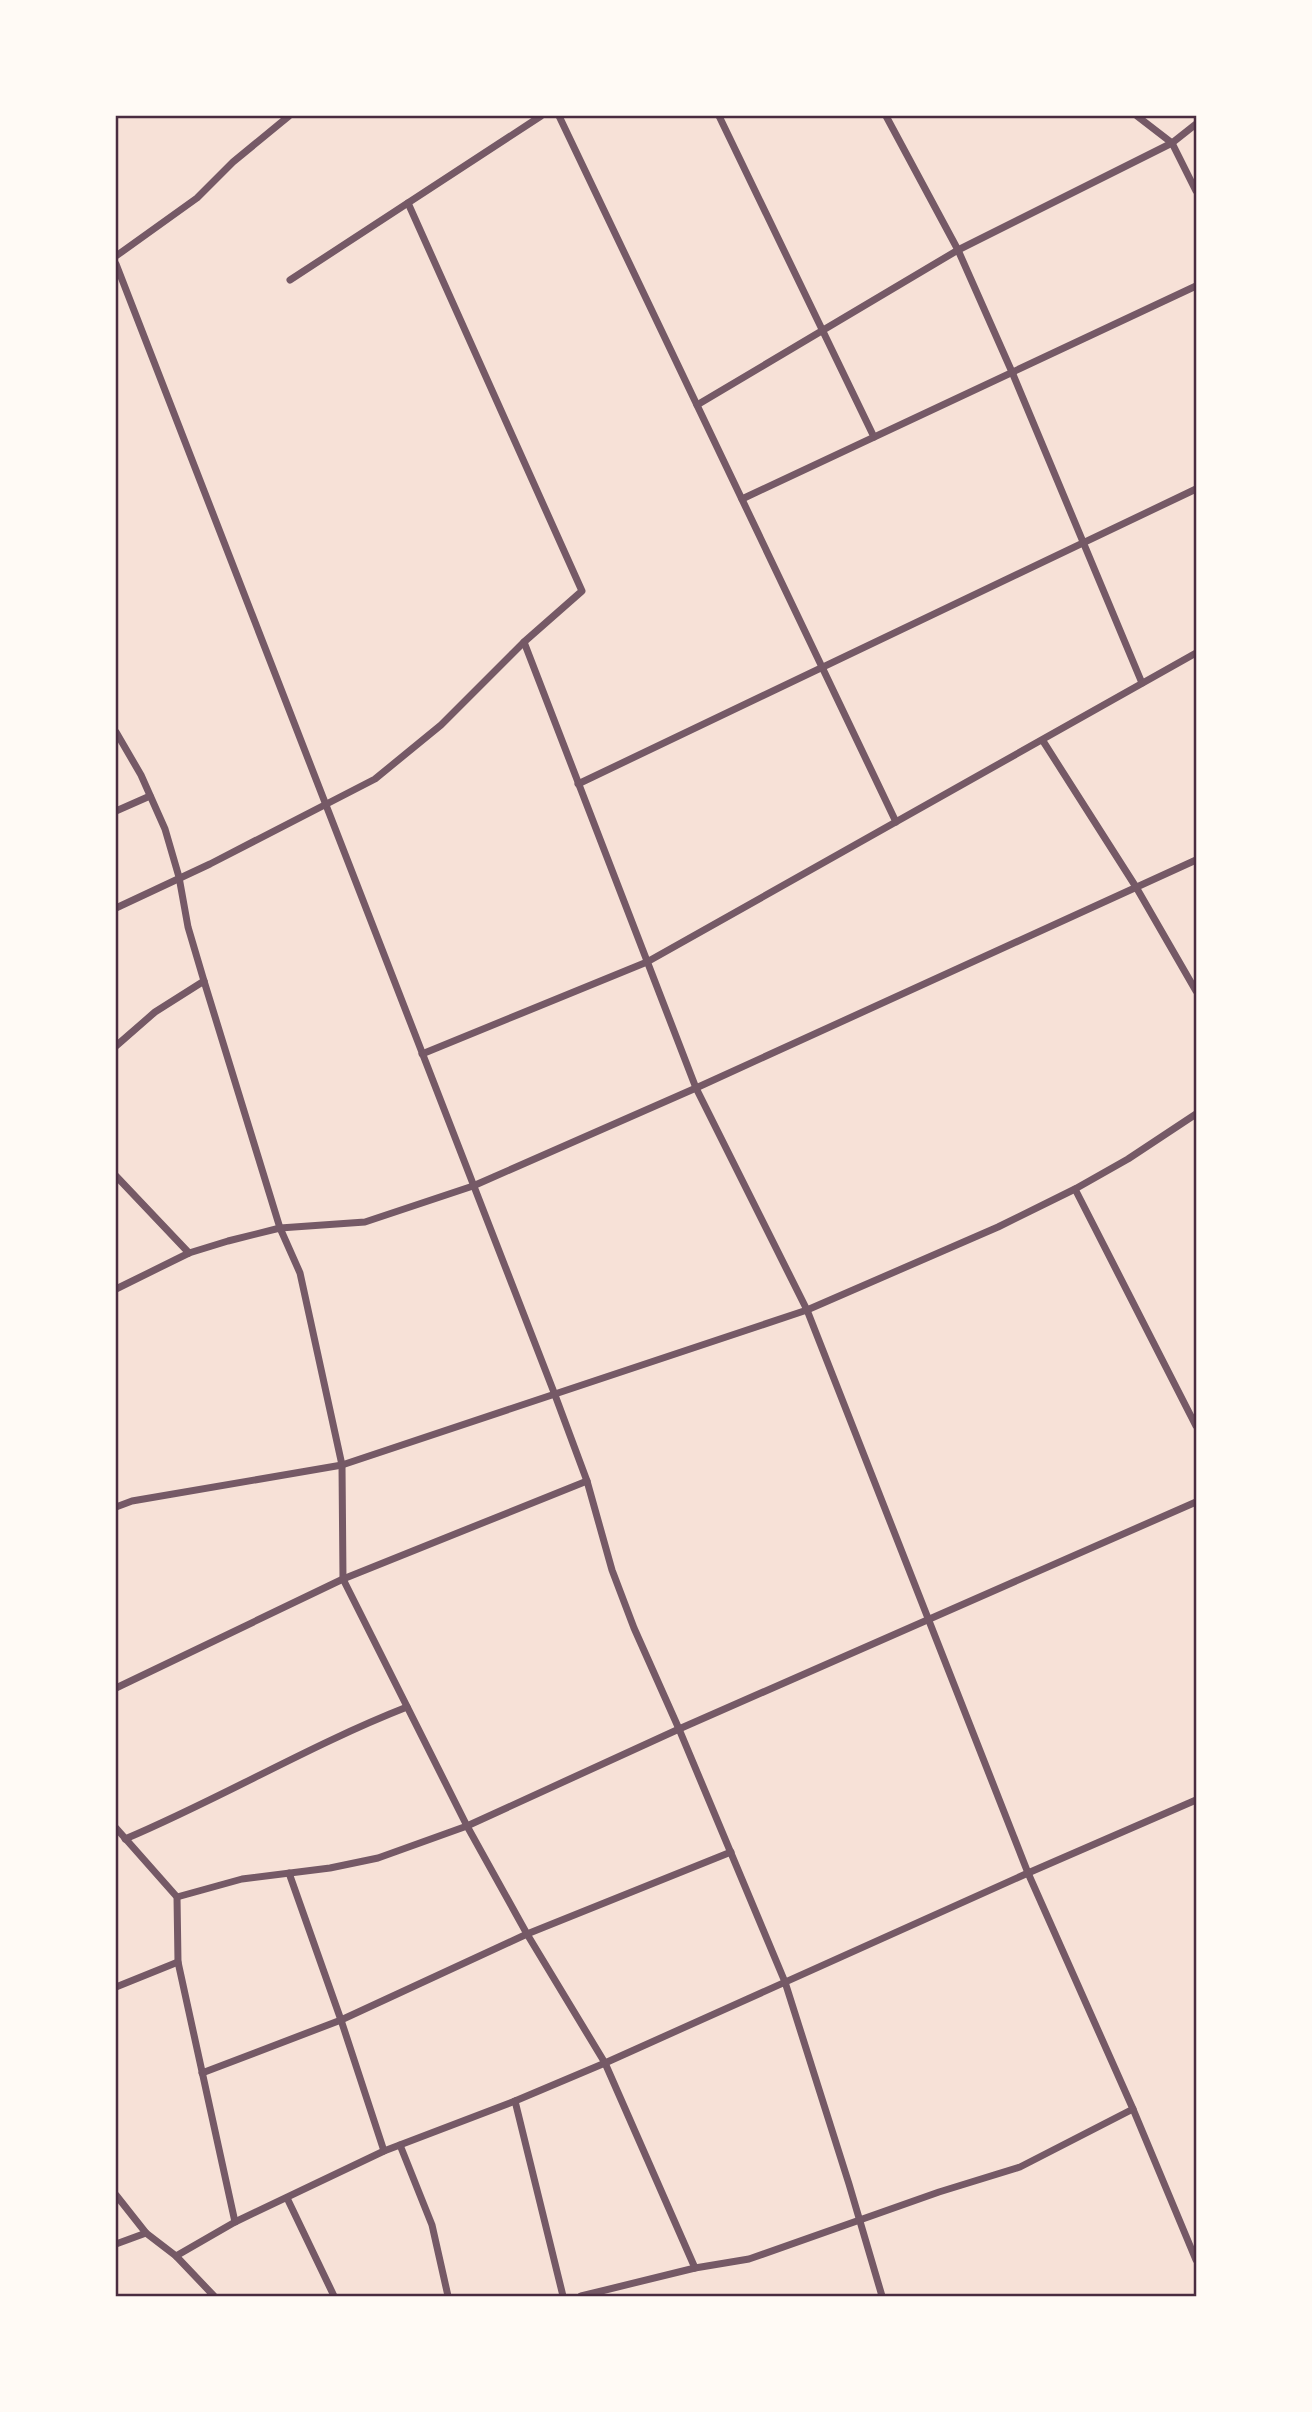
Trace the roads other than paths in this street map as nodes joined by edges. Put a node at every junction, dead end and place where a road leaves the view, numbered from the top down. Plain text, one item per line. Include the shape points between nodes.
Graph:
1 (289, 116) edge
2 (541, 116) edge
3 (559, 116) edge
4 (719, 116) edge
5 (886, 116) edge
6 (1136, 116) edge
7 (1196, 124) edge
8 (1172, 143) junction
9 (1196, 191) edge
10 (408, 203) junction
11 (958, 250) junction
12 (116, 256) edge
13 (116, 264) edge
14 (290, 280) dead end
15 (1196, 286) edge
16 (822, 330) junction
17 (1012, 372) junction
18 (697, 405) junction
19 (874, 437) junction
20 (1196, 489) edge
21 (742, 499) junction
22 (1083, 543) junction
23 (524, 642) junction
24 (1196, 653) edge
25 (823, 668) junction
26 (1142, 683) junction
27 (116, 732) edge
28 (1043, 741) junction
29 (578, 785) junction
30 (150, 796) junction
31 (326, 806) junction
32 (116, 811) edge
33 (896, 822) junction
34 (1196, 860) edge
35 (180, 877) junction
36 (1136, 887) junction
37 (116, 908) edge
38 (647, 962) junction
39 (204, 981) junction
40 (1196, 991) edge
41 (116, 1046) edge
42 (422, 1054) junction
43 (696, 1088) junction
44 (1196, 1114) edge
45 (116, 1176) edge
46 (474, 1186) junction
47 (1076, 1189) junction
48 (280, 1228) junction
49 (189, 1253) junction
50 (116, 1289) edge
51 (807, 1310) junction
52 (555, 1395) junction
53 (1196, 1426) edge
54 (342, 1465) junction
55 (587, 1481) junction
56 (1196, 1502) edge
57 (116, 1507) edge
58 (343, 1579) junction
59 (928, 1620) junction
60 (116, 1688) edge
61 (407, 1707) junction
62 (679, 1729) junction
63 (1196, 1800) edge
64 (467, 1826) junction
65 (116, 1828) edge
66 (125, 1839) junction
67 (731, 1852) junction
68 (289, 1873) junction
69 (1028, 1873) junction
70 (177, 1896) junction
71 (527, 1934) junction
72 (178, 1962) junction
73 (785, 1982) junction
74 (116, 1987) edge
75 (341, 2020) junction
76 (605, 2063) junction
77 (202, 2073) junction
78 (515, 2101) junction
79 (1133, 2109) junction
80 (400, 2145) junction
81 (384, 2151) junction
82 (116, 2195) edge
83 (286, 2198) junction
84 (860, 2220) junction
85 (235, 2222) junction
86 (146, 2233) junction
87 (116, 2244) edge
88 (176, 2256) junction
89 (1196, 2260) edge
90 (695, 2268) junction
91 (214, 2297) edge
92 (334, 2297) edge
93 (448, 2297) edge
94 (563, 2297) edge
95 (580, 2297) edge
96 (882, 2297) edge

1 - 12 street via 197,198
2 - 10 street
3 - 18 street
4 - 16 street
5 - 11 street
6 - 8 street
7 - 8 street
8 - 9 street
8 - 11 street
10 - 14 street
10 - 23 street via 582,591
11 - 16 street
11 - 17 street
13 - 31 street
15 - 17 street
16 - 18 street
16 - 19 street
17 - 19 street
17 - 22 street
18 - 21 street
19 - 21 street
20 - 22 street
21 - 25 street
22 - 25 street
22 - 26 street
23 - 29 street
23 - 31 street via 431,733 375,779
24 - 26 street
25 - 29 street
25 - 33 street
26 - 28 street
27 - 30 street
28 - 33 street
28 - 36 street
29 - 38 street
30 - 32 street
30 - 35 street
31 - 35 street
31 - 42 street
33 - 38 street
34 - 36 street
35 - 37 street
35 - 39 street
36 - 40 street
36 - 43 street
38 - 42 street
38 - 43 street
39 - 41 street via 155,1012
39 - 48 street
42 - 46 street
43 - 46 street
43 - 51 street
44 - 47 street
45 - 49 street
46 - 48 street via 365,1222
46 - 52 street
47 - 51 street
47 - 53 street
48 - 49 street
48 - 54 street via 300,1273
49 - 50 street
51 - 52 street
51 - 59 street
52 - 54 street
52 - 55 street
54 - 57 street
54 - 58 street
55 - 58 street
55 - 62 street via 612,1570
56 - 59 street
58 - 60 street
58 - 61 street
59 - 62 street
59 - 69 street
61 - 64 street
61 - 66 street via 351,1729
62 - 64 street
62 - 67 street
63 - 69 street
64 - 68 street via 379,1858
64 - 71 street
65 - 66 street
66 - 70 street
67 - 71 street
67 - 73 street
68 - 70 street via 242,1879
68 - 75 street
69 - 73 street
69 - 79 street
70 - 72 street
71 - 75 street
71 - 76 street
72 - 74 street
72 - 77 street
73 - 76 street
73 - 84 street
75 - 77 street
75 - 81 street
76 - 78 street
76 - 90 street
77 - 85 street
78 - 80 street
78 - 94 street
79 - 84 street via 1020,2167
79 - 89 street
80 - 81 street
80 - 93 street via 432,2225
81 - 83 street
82 - 86 street
83 - 85 street
83 - 92 street
84 - 90 street via 749,2259
84 - 96 street
85 - 88 street
86 - 87 street
86 - 88 street
88 - 91 street
90 - 95 street

